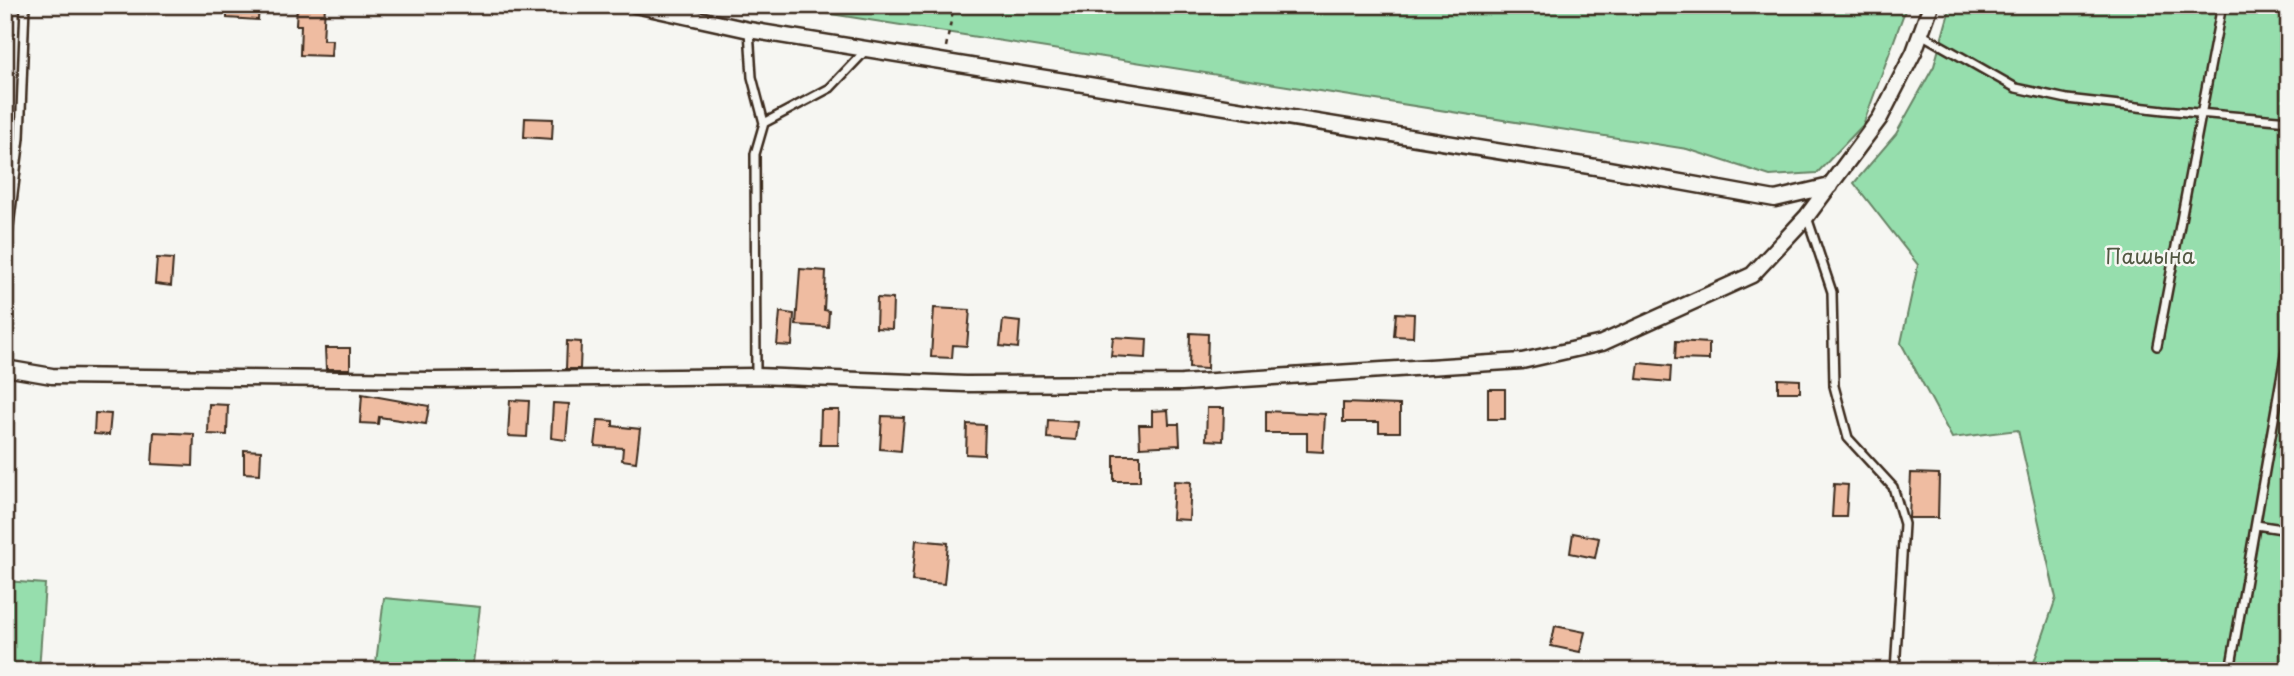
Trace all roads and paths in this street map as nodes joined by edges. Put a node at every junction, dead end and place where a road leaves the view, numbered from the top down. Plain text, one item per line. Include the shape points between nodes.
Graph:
1 (25, 5) edge
2 (635, 5) edge
3 (954, 5) edge
4 (1931, 5) edge
5 (2222, 5) edge
6 (749, 30) junction
7 (1921, 33) junction
8 (867, 49) junction
9 (944, 61) junction
10 (2203, 111) junction
11 (2289, 121) edge
12 (764, 123) junction
13 (1830, 186) junction
14 (1807, 216) junction
15 (5, 258) edge
16 (2289, 333) edge
17 (2157, 346) dead end
18 (5, 368) edge
19 (756, 376) junction
20 (2256, 526) junction
21 (2289, 530) edge
22 (1895, 671) edge
23 (2231, 671) edge

1 - 15 lane via 20,138
2 - 6 street
3 - 9 path
4 - 7 street
5 - 10 lane
6 - 8 street
6 - 12 lane via 752,77
7 - 10 lane via 2016,88 2081,100
7 - 13 street via 1880,118
8 - 9 street
8 - 12 lane via 830,88
9 - 13 street via 1775,199
10 - 11 lane
10 - 17 lane
12 - 19 lane via 755,154
13 - 14 street
14 - 19 street via 1752,275 1602,343 1522,361 1182,383 965,384
14 - 22 lane via 1832,292 1834,386 1848,438 1893,488 1904,524
16 - 20 lane
18 - 19 street via 65,377 435,380
20 - 21 lane
20 - 23 lane

